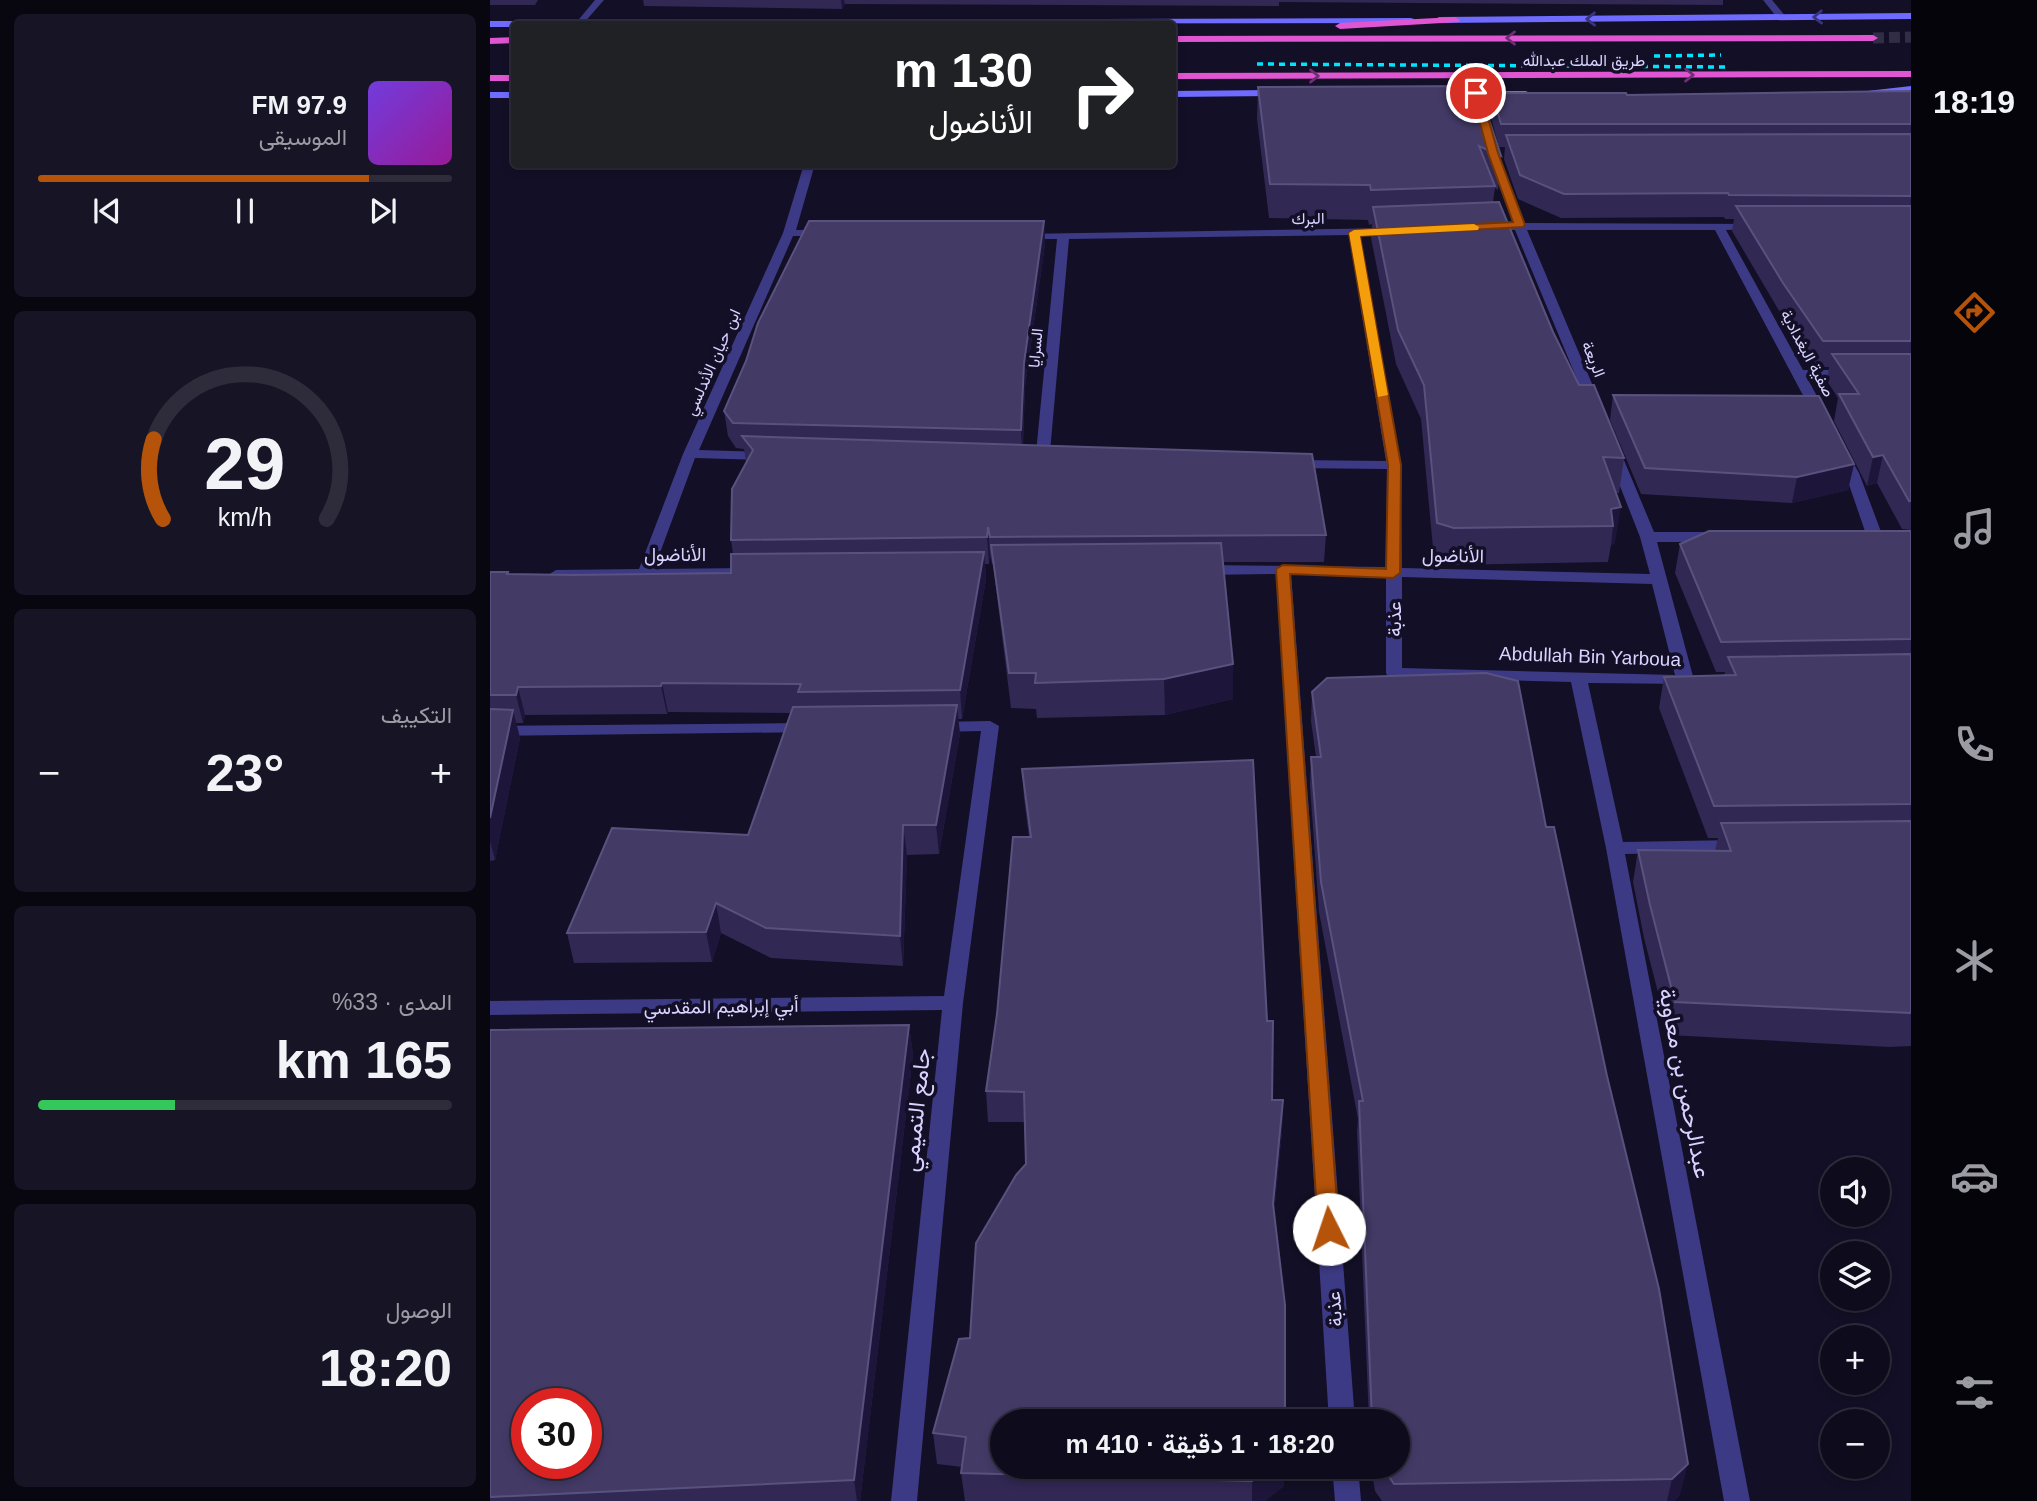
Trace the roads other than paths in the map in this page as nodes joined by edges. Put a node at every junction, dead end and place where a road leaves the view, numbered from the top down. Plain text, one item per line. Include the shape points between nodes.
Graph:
1 (600, 0) edge
2 (1767, 0) edge
3 (1911, 16) edge
4 (1850, 17) junction
5 (1782, 18) junction
6 (1455, 20) junction
7 (581, 21) edge
8 (1163, 21) edge
9 (490, 23) edge
10 (511, 23) edge
11 (1911, 26) edge
12 (1176, 30) edge
13 (1873, 37) tunnel mouth
14 (1176, 39) edge
15 (511, 40) edge
16 (490, 41) edge
17 (1911, 75) edge
18 (1176, 76) edge
19 (490, 78) edge
20 (511, 78) edge
21 (1176, 83) edge
22 (1329, 88) edge
23 (1911, 89) edge
24 (1297, 93) edge
25 (1449, 93) edge
26 (1176, 94) edge
27 (490, 95) edge
28 (511, 95) edge
29 (1542, 95) edge
30 (1478, 99) joint
31 (1911, 100) edge
32 (1497, 149) edge
33 (809, 168) edge
34 (1519, 225) junction
35 (1774, 226) edge
36 (1478, 227) edge
37 (1719, 227) junction
38 (1409, 231) edge
39 (789, 233) junction
40 (841, 233) edge
41 (1354, 233) junction
42 (1011, 236) edge
43 (1063, 237) junction
44 (1800, 374) junction
45 (1869, 374) edge
46 (1597, 412) edge
47 (1607, 437) edge
48 (690, 454) junction
49 (785, 456) edge
50 (1042, 462) edge
51 (1272, 464) edge
52 (1394, 465) junction
53 (1648, 537) junction
54 (1728, 537) edge
55 (1874, 537) edge
56 (1283, 569) junction
57 (1186, 570) edge
58 (770, 572) edge
59 (645, 573) junction
60 (1393, 573) junction
61 (542, 575) edge
62 (1658, 579) junction
63 (1394, 673) joint
64 (1578, 676) junction
65 (920, 727) edge
66 (823, 728) edge
67 (490, 731) edge
68 (1749, 846) edge
69 (1615, 848) junction
70 (953, 1003) junction
71 (490, 1009) edge
72 (1341, 1409) edge
73 (1346, 1479) edge
74 (904, 1501) edge
75 (1348, 1501) edge
76 (1737, 1501) edge

1 - 7 street
2 - 5 street
3 - 4 main road
4 -> 5 main road
4 - 11 main road
5 -> 6 main road
6 - 8 main road
6 - 12 highway via 1275,30
9 - 10 main road
13 -> 14 highway, طريق الملك عبدالله
15 - 16 highway
18 -> 17 highway, طريق الملك عبدالله
19 - 20 highway
21 - 22 highway
23 - 31 main road via 1861,97
24 - 26 main road
25 - 30 highway
27 - 28 main road
29 - 30 main road
32 - 34 street, الريعة
33 - 39 street, ابن حيان الأندلسي
34 - 36 street
34 - 37 street
34 - 46 street, الريعة
35 - 37 street
37 - 44 street, صفية البغدادية
38 - 41 street, البرك
39 - 40 street
39 - 48 street, ابن حيان الأندلسي
41 - 43 street, البرك
41 - 52 street, عذبة
42 - 43 street, البرك
43 - 50 street, السرايا
44 - 45 street
44 - 55 street, صفية البغدادية via 1852,473
47 - 53 street
48 - 49 street
48 - 59 street, ابن حيان الأندلسي
51 - 52 street
52 - 60 street, عذبة
53 - 54 street
53 - 62 street
56 - 57 street, الأناضول
56 - 60 street, الأناضول
56 - 72 street, عذبة
58 - 59 street, الأناضول
59 - 61 street, الأناضول
60 - 62 street, الأناضول
60 - 63 street, عذبة
62 - 64 street, Abdullah Bin Yarboua via 1691,680
63 - 64 street, Abdullah Bin Yarboua
64 - 69 street, عبدالرحمن بن معاوية
65 - 70 street, جامع التميمي via 990,726
66 - 67 street
68 - 69 street
69 - 76 street, عبدالرحمن بن معاوية
70 - 71 street, أبي إبراهيم المقدسي
70 - 74 street, جامع التميمي
73 - 75 street

